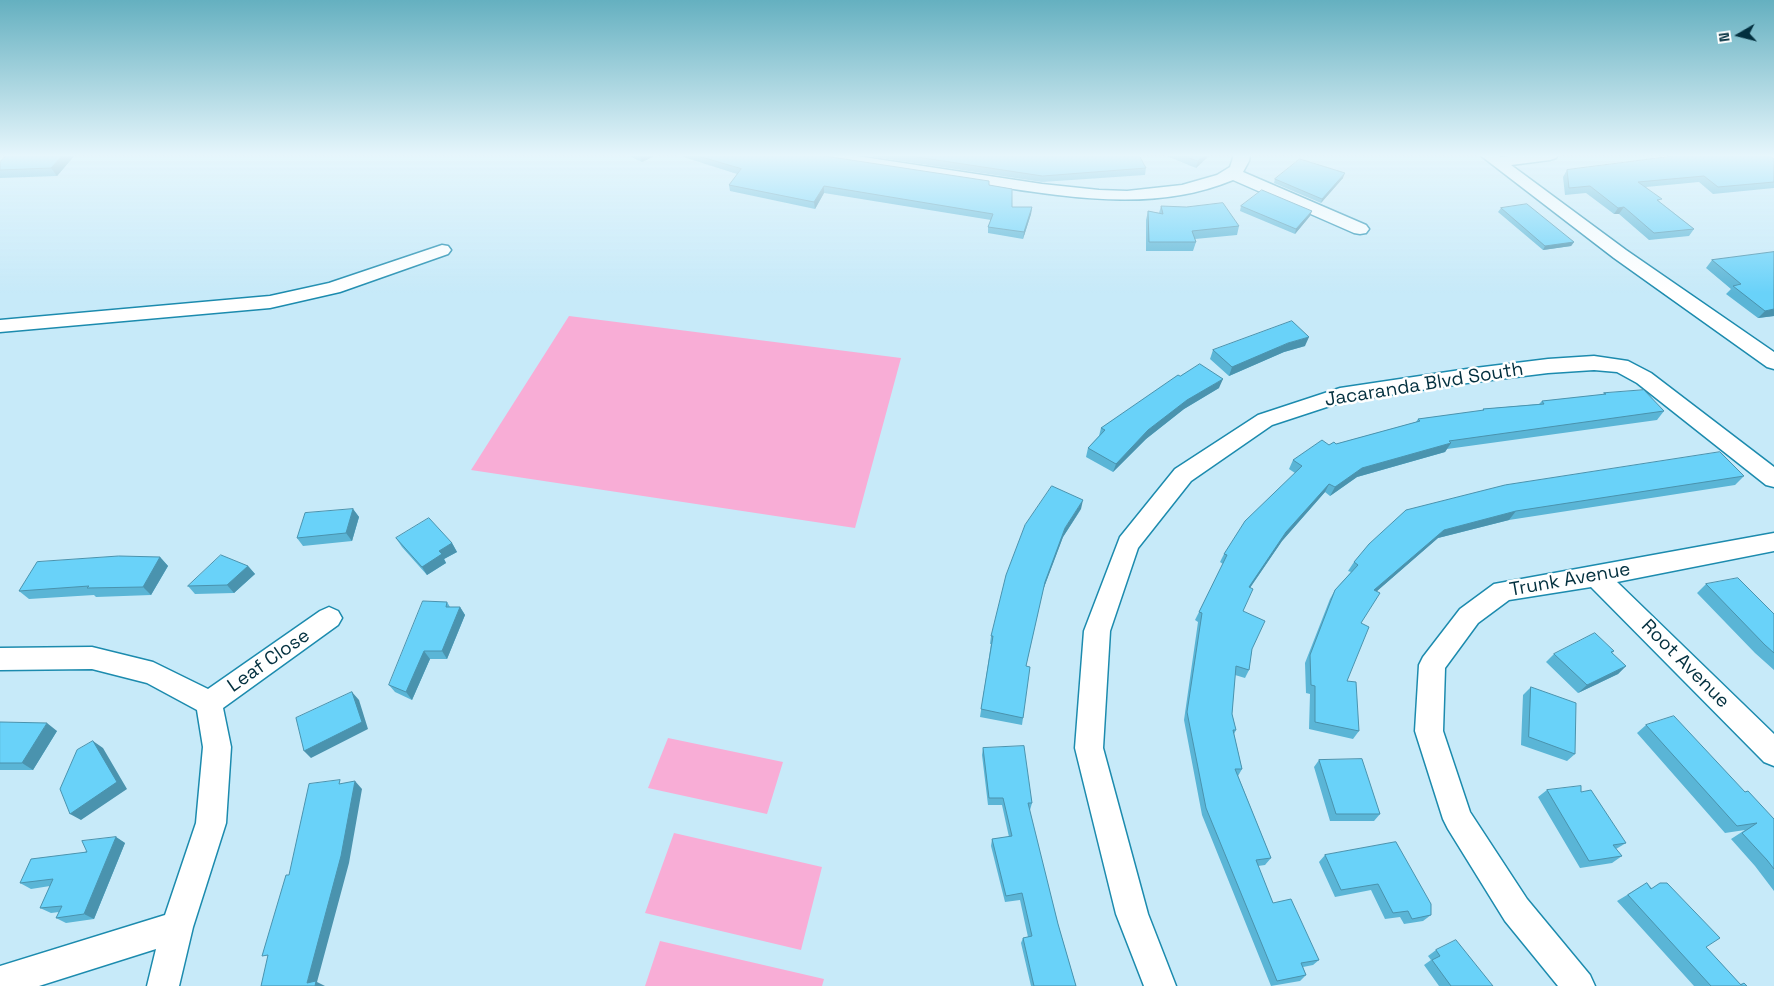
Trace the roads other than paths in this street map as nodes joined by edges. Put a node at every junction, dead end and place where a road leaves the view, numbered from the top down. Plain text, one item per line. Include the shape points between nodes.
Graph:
1 (1296, 201) edge
2 (1550, 201) edge
3 (1360, 229) dead end
4 (442, 250) dead end
5 (0, 326) edge
6 (1774, 362) edge
7 (1774, 479) edge
8 (1774, 542) edge
9 (1596, 576) junction
10 (329, 618) dead end
11 (0, 659) edge
12 (209, 703) junction
13 (1774, 752) edge
14 (177, 928) junction
15 (0, 982) edge
16 (163, 986) edge
17 (1160, 986) edge
18 (1579, 986) edge

1 - 3 street
2 - 6 street
4 - 5 street via 306,296
7 - 17 street, Jacaranda Blvd South via 1644,378 1621,366 1594,363 1466,376 1340,395 1264,420 1183,475 1128,544 1097,631 1089,748 1132,914
8 - 9 street, Trunk Avenue
9 - 13 street, Root Avenue
9 - 18 street, Trunk Avenue via 1503,591 1469,616 1432,665 1429,731 1458,819 1516,910
10 - 12 street, Leaf Close
11 - 12 street via 92,658 153,673
12 - 14 street via 217,747 211,823
14 - 15 street
14 - 16 street

